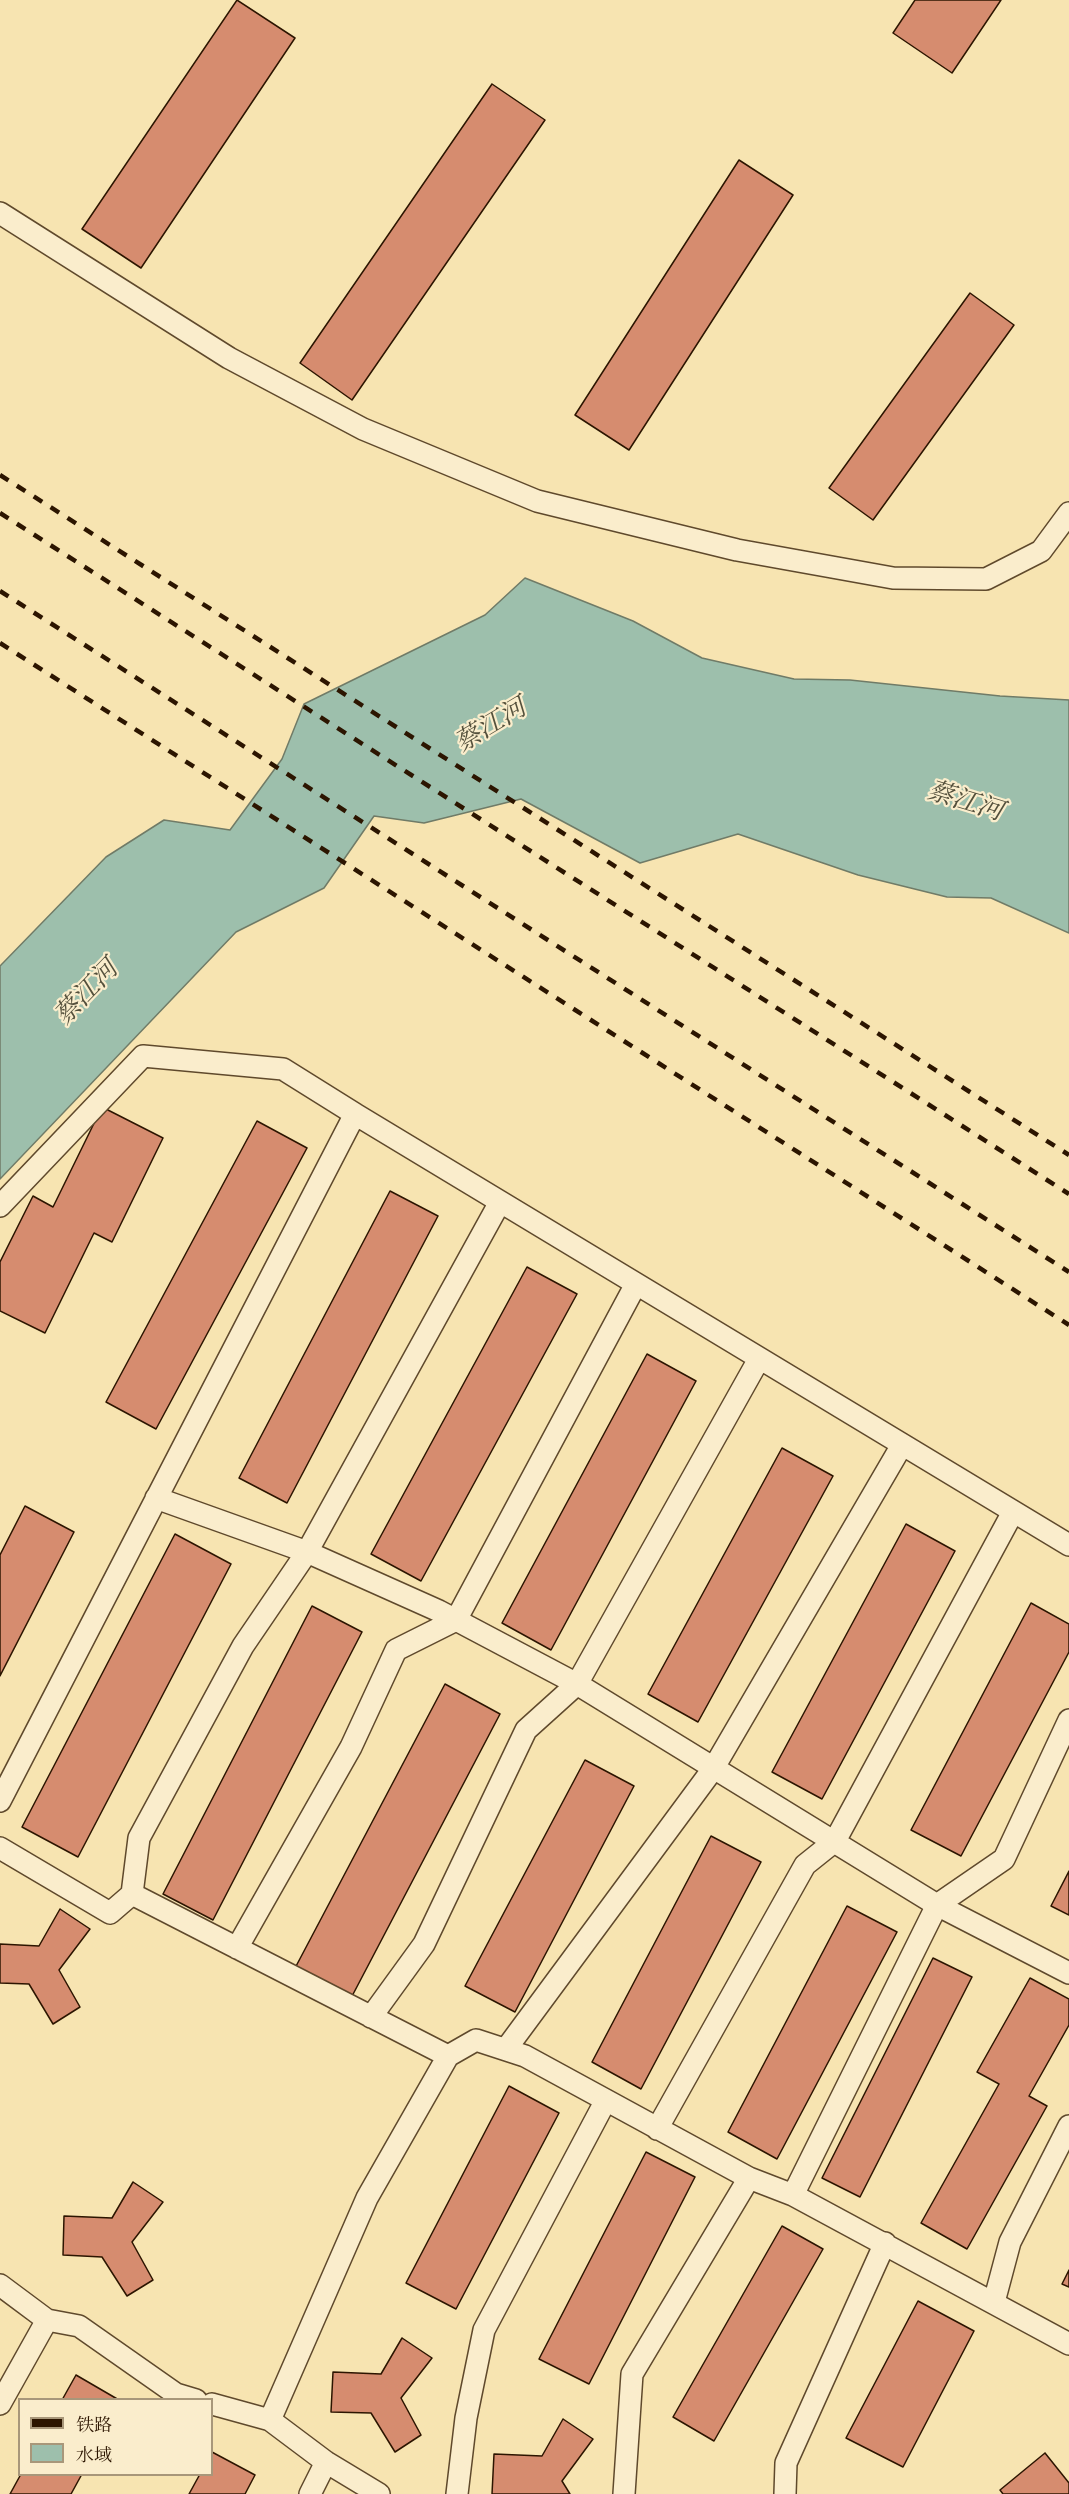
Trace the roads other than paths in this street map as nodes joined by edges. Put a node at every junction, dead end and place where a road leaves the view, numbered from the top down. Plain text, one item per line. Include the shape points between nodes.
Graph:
1 (0, 213) edge
2 (1069, 513) edge
3 (355, 1114) junction
4 (500, 1203) junction
5 (0, 1206) edge
6 (636, 1284) junction
7 (759, 1359) junction
8 (903, 1445) junction
9 (156, 1498) junction
10 (1013, 1512) junction
11 (1069, 1545) edge
12 (307, 1552) junction
13 (456, 1620) junction
14 (577, 1684) junction
15 (1069, 1720) edge
16 (713, 1769) junction
17 (0, 1801) edge
18 (835, 1841) junction
19 (0, 1848) edge
20 (132, 1894) junction
21 (937, 1905) junction
22 (237, 1948) junction
23 (1069, 1973) edge
24 (371, 2017) junction
25 (506, 2049) junction
26 (448, 2056) junction
27 (606, 2100) junction
28 (1069, 2127) edge
29 (657, 2129) junction
30 (749, 2178) junction
31 (793, 2195) junction
32 (885, 2243) junction
33 (0, 2285) edge
34 (994, 2302) junction
35 (47, 2320) junction
36 (1069, 2344) edge
37 (189, 2398) edge
38 (0, 2403) edge
39 (213, 2404) edge
40 (270, 2420) junction
41 (326, 2462) junction
42 (309, 2494) edge
43 (379, 2494) edge
44 (457, 2494) edge
45 (624, 2494) edge
46 (785, 2494) edge

1 - 2 lane via 229,358 363,429 537,501 737,550 893,578 986,579 1041,551
3 - 4 lane
3 - 5 lane via 283,1069 143,1056
3 - 9 lane
4 - 6 lane
4 - 12 lane
6 - 7 lane
6 - 13 lane
7 - 8 lane
7 - 14 lane
8 - 10 lane
8 - 16 lane
9 - 12 lane
9 - 17 lane
10 - 11 lane
10 - 18 lane
12 - 13 lane
12 - 20 lane via 243,1646 139,1838
13 - 14 lane
13 - 22 lane via 396,1650 351,1747
14 - 16 lane
14 - 24 lane via 526,1730 424,1944
15 - 21 lane via 1004,1859
16 - 18 lane
16 - 25 lane
18 - 21 lane
18 - 29 lane via 805,1865
19 - 20 lane via 110,1913
20 - 22 lane
21 - 23 lane
21 - 31 lane
22 - 24 lane
24 - 26 lane
25 - 26 lane via 476,2040
25 - 27 lane
26 - 40 lane via 367,2198
27 - 29 lane
27 - 44 lane via 484,2330 466,2418
28 - 34 lane via 1010,2242
29 - 30 lane
30 - 31 lane
30 - 45 lane via 632,2374
31 - 32 lane
32 - 34 lane
32 - 46 lane via 786,2463
33 - 35 lane
34 - 36 lane
35 - 37 lane via 79,2326 176,2394
35 - 38 lane
39 - 40 lane
40 - 41 lane
41 - 42 lane
41 - 43 lane

